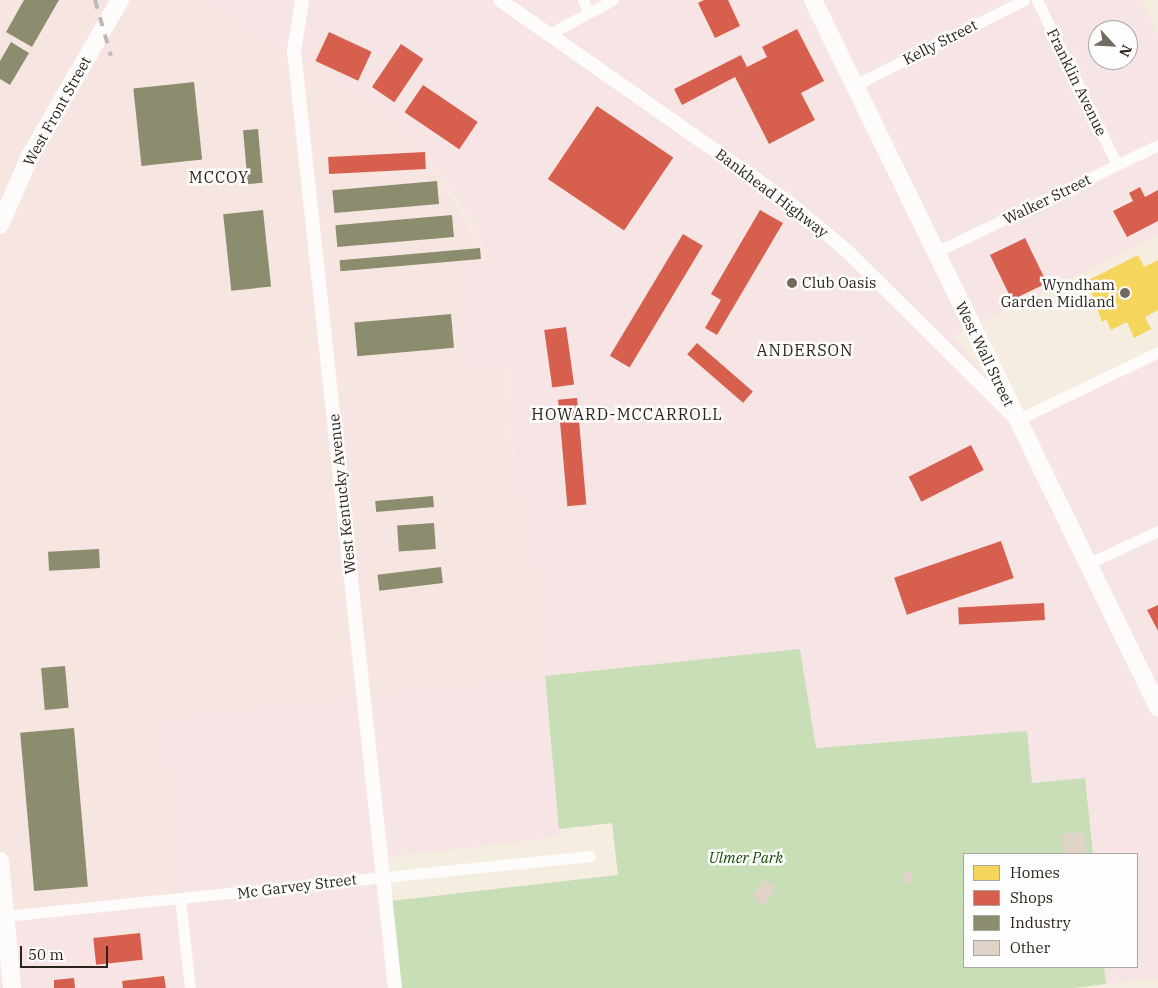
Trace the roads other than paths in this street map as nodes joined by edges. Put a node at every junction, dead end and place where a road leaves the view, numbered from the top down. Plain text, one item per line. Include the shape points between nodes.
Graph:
1 (120, 0) edge
2 (302, 0) edge
3 (500, 0) edge
4 (583, 0) edge
5 (613, 0) edge
6 (814, 0) edge
7 (1024, 0) edge
8 (1037, 0) edge
9 (588, 12) junction
10 (549, 34) junction
11 (855, 84) junction
12 (1158, 145) edge
13 (1117, 165) junction
14 (0, 225) edge
15 (936, 252) junction
16 (1158, 352) edge
17 (1017, 420) junction
18 (1158, 531) edge
19 (1087, 564) junction
20 (1158, 707) edge
21 (590, 856) dead end
22 (0, 860) edge
23 (383, 875) junction
24 (180, 898) junction
25 (5, 916) junction
26 (12, 988) edge
27 (190, 988) edge
28 (395, 988) edge

1 - 14 main road, West Front Street via 30,156
2 - 23 street, West Kentucky Avenue via 294,51
3 - 10 street, Bankhead Highway
4 - 9 street
5 - 9 street
6 - 11 main road, West Wall Street
7 - 11 street, Kelly Street
8 - 13 street, Franklin Avenue
9 - 10 street
10 - 17 street, Bankhead Highway via 788,202 847,251
11 - 15 main road, West Wall Street
12 - 13 street, Walker Street
13 - 15 street, Walker Street
15 - 17 main road, West Wall Street
16 - 17 street
17 - 19 main road, West Wall Street
18 - 19 street
19 - 20 main road, West Wall Street
21 - 23 street, Mc Garvey Street
22 - 25 main road
23 - 24 street, Mc Garvey Street
23 - 28 street, West Kentucky Avenue
24 - 25 street, Mc Garvey Street
24 - 27 street
25 - 26 main road

